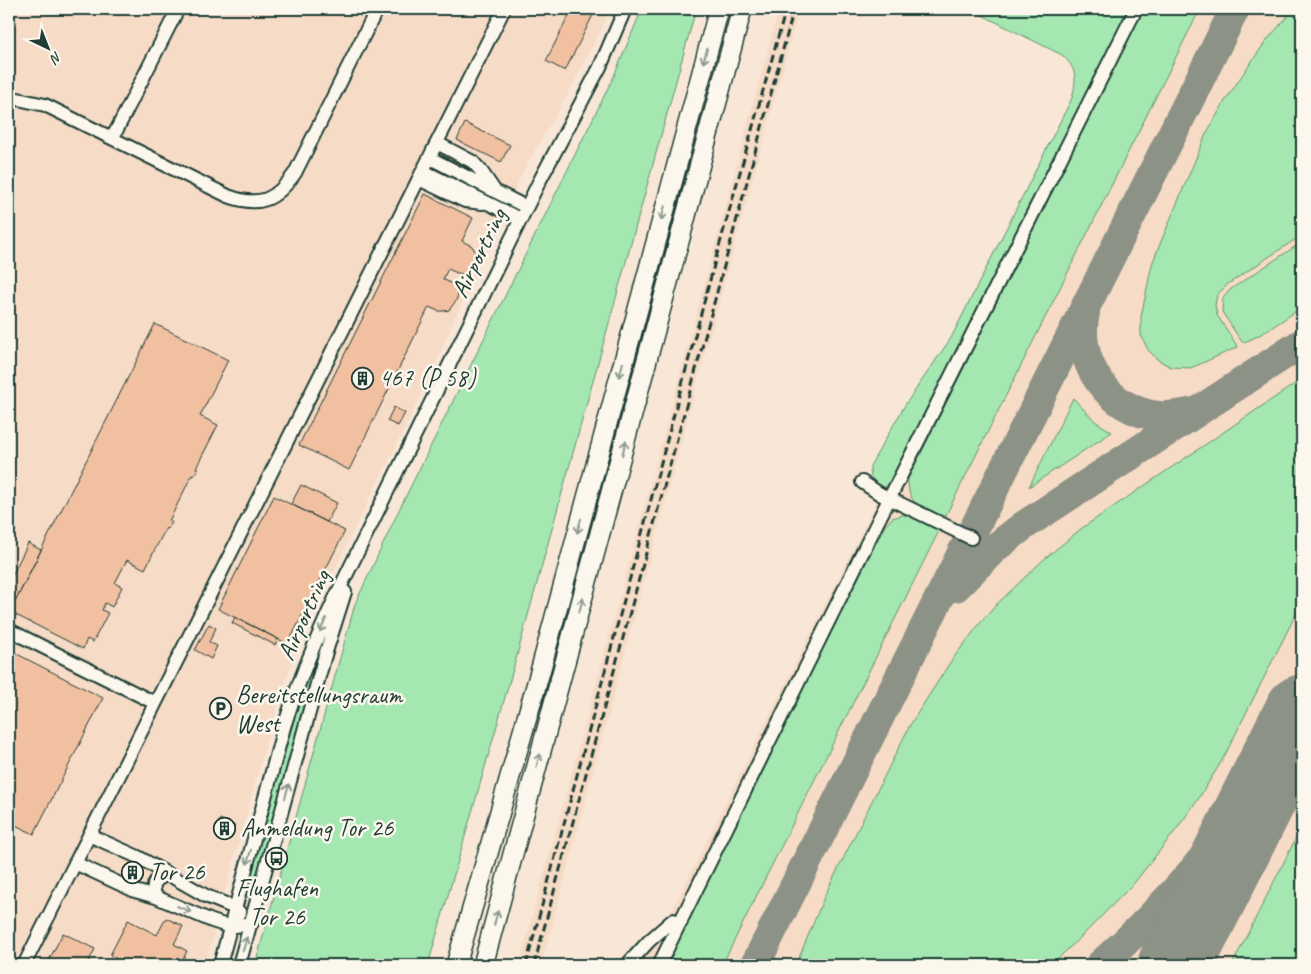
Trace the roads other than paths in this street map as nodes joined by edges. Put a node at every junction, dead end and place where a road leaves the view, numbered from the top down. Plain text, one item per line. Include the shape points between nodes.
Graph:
1 (178, 9) edge
2 (377, 9) edge
3 (504, 9) edge
4 (625, 9) edge
5 (719, 9) edge
6 (742, 9) edge
7 (1136, 9) edge
8 (9, 98) edge
9 (113, 138) junction
10 (433, 150) junction
11 (421, 175) junction
12 (526, 207) junction
13 (520, 219) junction
14 (862, 482) dead end
15 (890, 498) junction
16 (375, 518) junction
17 (971, 538) dead end
18 (9, 630) edge
19 (155, 702) junction
20 (89, 834) junction
21 (75, 863) junction
22 (168, 874) junction
23 (242, 882) junction
24 (156, 897) junction
25 (217, 902) junction
26 (235, 908) junction
27 (212, 921) junction
28 (681, 922) junction
29 (252, 923) junction
30 (230, 927) junction
31 (225, 946) junction
32 (24, 965) edge
33 (220, 965) edge
34 (239, 965) edge
35 (456, 965) edge
36 (483, 965) edge
37 (627, 965) edge
38 (659, 965) edge

1 - 9 street
2 - 9 street via 295,173 284,189 272,196 244,202
3 - 10 street
4 - 12 street, Airportring via 600,67
5 -> 35 highway via 542,662
36 -> 6 highway
7 - 15 street
8 - 9 street via 45,105
10 - 11 street
10 - 12 street
11 - 13 street via 465,201 488,202
11 - 19 street
12 - 13 street, Airportring
13 - 16 street, Airportring
14 - 15 street
15 - 17 street
15 - 28 street
16 -> 23 street, Airportring via 319,632 295,692
29 -> 16 street, Airportring via 325,655 345,592
18 - 19 street
19 - 20 street
20 - 21 street
20 - 22 street via 141,849 164,864
21 - 24 street via 108,886 130,896
21 - 32 street
22 - 24 street via 154,882
22 - 25 street
23 - 25 street
23 - 26 street, Airportring
24 -> 27 street
25 - 26 street
26 - 29 street
26 - 30 street, Airportring
27 - 30 street
27 - 31 street
28 - 37 street via 673,920 665,925
28 - 38 street
29 - 30 street
34 -> 29 street, Airportring
30 - 31 street, Airportring
31 - 33 street, Airportring

